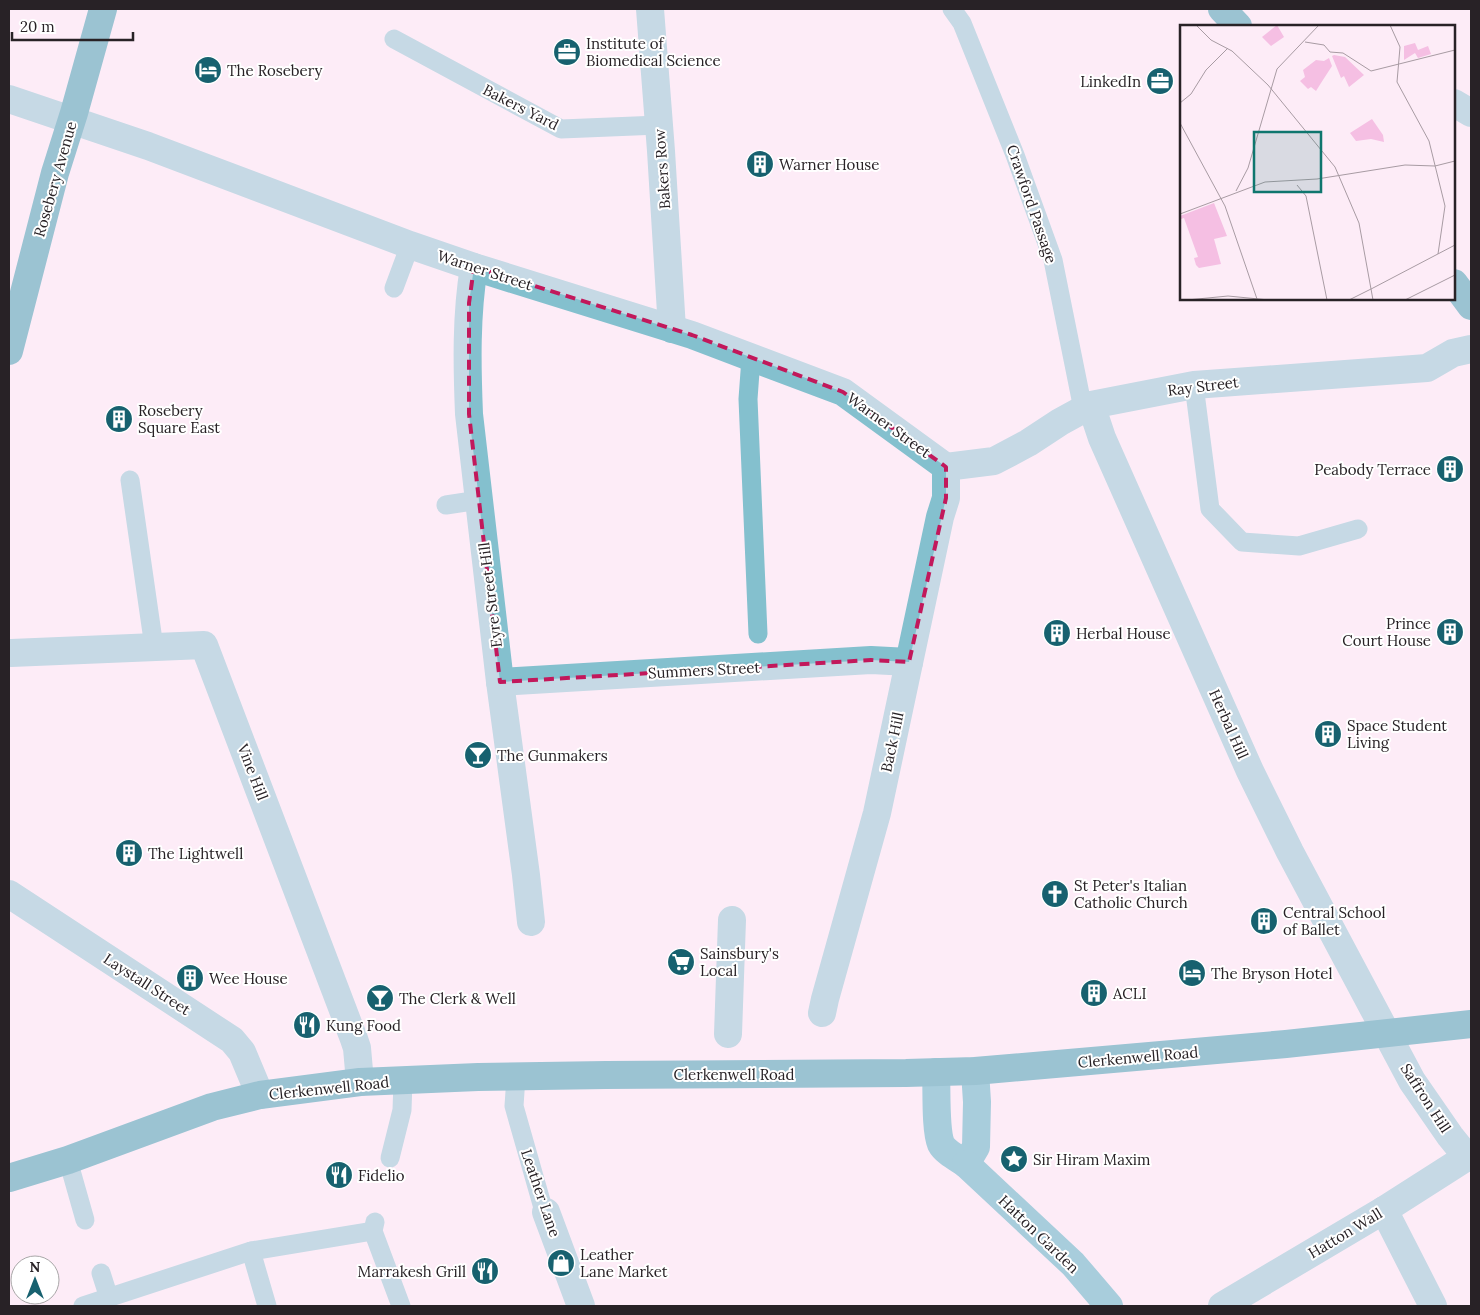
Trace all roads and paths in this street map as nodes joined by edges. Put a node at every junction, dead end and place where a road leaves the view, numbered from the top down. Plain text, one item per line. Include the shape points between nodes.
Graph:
1 (103, 9) edge
2 (650, 9) edge
3 (952, 9) edge
4 (1222, 9) edge
5 (1237, 25) edge
6 (394, 39) dead end
7 (9, 99) edge
8 (659, 125) junction
9 (410, 245) junction
10 (474, 267) junction
11 (1455, 284) edge
12 (394, 288) dead end
13 (1471, 306) edge
14 (672, 329) junction
15 (1471, 349) edge
16 (9, 350) edge
17 (751, 358) junction
18 (1194, 385) junction
19 (1087, 407) junction
20 (946, 468) junction
21 (130, 480) dead end
22 (479, 500) junction
23 (446, 504) dead end
24 (1358, 529) dead end
25 (758, 634) dead end
26 (154, 647) junction
27 (12, 653) dead end
28 (909, 662) junction
29 (500, 682) junction
30 (9, 894) edge
31 (732, 920) dead end
32 (531, 922) dead end
33 (822, 1013) dead end
34 (1471, 1024) edge
35 (728, 1034) dead end
36 (1387, 1034) junction
37 (975, 1071) junction
38 (936, 1072) junction
39 (516, 1077) junction
40 (403, 1081) junction
41 (360, 1082) junction
42 (260, 1095) junction
43 (1469, 1157) edge
44 (390, 1158) dead end
45 (68, 1160) junction
46 (966, 1164) junction
47 (9, 1178) edge
48 (1384, 1210) junction
49 (546, 1212) joint
50 (86, 1220) dead end
51 (251, 1251) junction
52 (101, 1274) dead end
53 (109, 1298) junction
54 (83, 1306) edge
55 (267, 1306) edge
56 (400, 1306) edge
57 (581, 1306) edge
58 (1109, 1306) edge
59 (1222, 1306) edge
60 (1433, 1306) edge

1 - 16 main road, Rosebery Avenue via 55,173
2 - 8 street, Bakers Row
3 - 19 lane, Crawford Passage via 962,23 1012,146 1053,260
4 - 5 main road
6 - 8 lane, Bakers Yard via 561,129
7 - 9 street, Warner Street via 148,146
8 - 14 street, Bakers Row
9 - 10 street, Warner Street
9 - 12 lane
10 - 14 street, Warner Street
10 - 22 street, Eyre Street Hill via 470,292 468,374
11 - 13 main road
14 - 17 street, Warner Street
15 - 18 street, Ray Street via 1453,353 1428,368
17 - 20 street, Warner Street via 843,392
17 - 25 lane via 748,399
18 - 19 street, Ray Street
18 - 24 lane via 1210,509 1242,542 1299,546
19 - 20 street, Ray Street via 994,461
19 - 36 street, Herbal Hill via 1250,771
20 - 28 street, Back Hill via 946,498
21 - 26 lane
22 - 23 lane
22 - 29 street, Eyre Street Hill
26 - 27 street, Vine Hill
26 - 41 street, Vine Hill via 204,645 216,696 354,1039
28 - 29 street, Summers Street via 871,660
28 - 33 street, Back Hill via 877,813
29 - 32 street, Eyre Street Hill
30 - 42 street, Laystall Street via 232,1040 242,1052
31 - 35 street
34 - 36 main road, Clerkenwell Road
36 - 37 main road, Clerkenwell Road
36 - 43 street, Saffron Hill via 1412,1081 1450,1136
37 - 38 main road, Clerkenwell Road
37 - 46 main road via 976,1148
38 - 39 main road, Clerkenwell Road
38 - 46 main road, Hatton Garden via 938,1128 942,1144
39 - 40 main road, Clerkenwell Road
39 - 49 lane, Leather Lane via 514,1106
40 - 41 main road, Clerkenwell Road
40 - 44 lane via 402,1110
41 - 42 main road, Clerkenwell Road
42 - 45 main road, Clerkenwell Road via 212,1107
43 - 48 street, Hatton Wall
45 - 47 main road, Clerkenwell Road
45 - 50 lane
46 - 58 main road, Hatton Garden via 1073,1264
48 - 59 street, Hatton Wall
48 - 60 street
49 - 57 street, Leather Lane
51 - 53 lane
51 - 55 lane
51 - 56 lane via 374,1226
52 - 53 lane
53 - 54 lane

